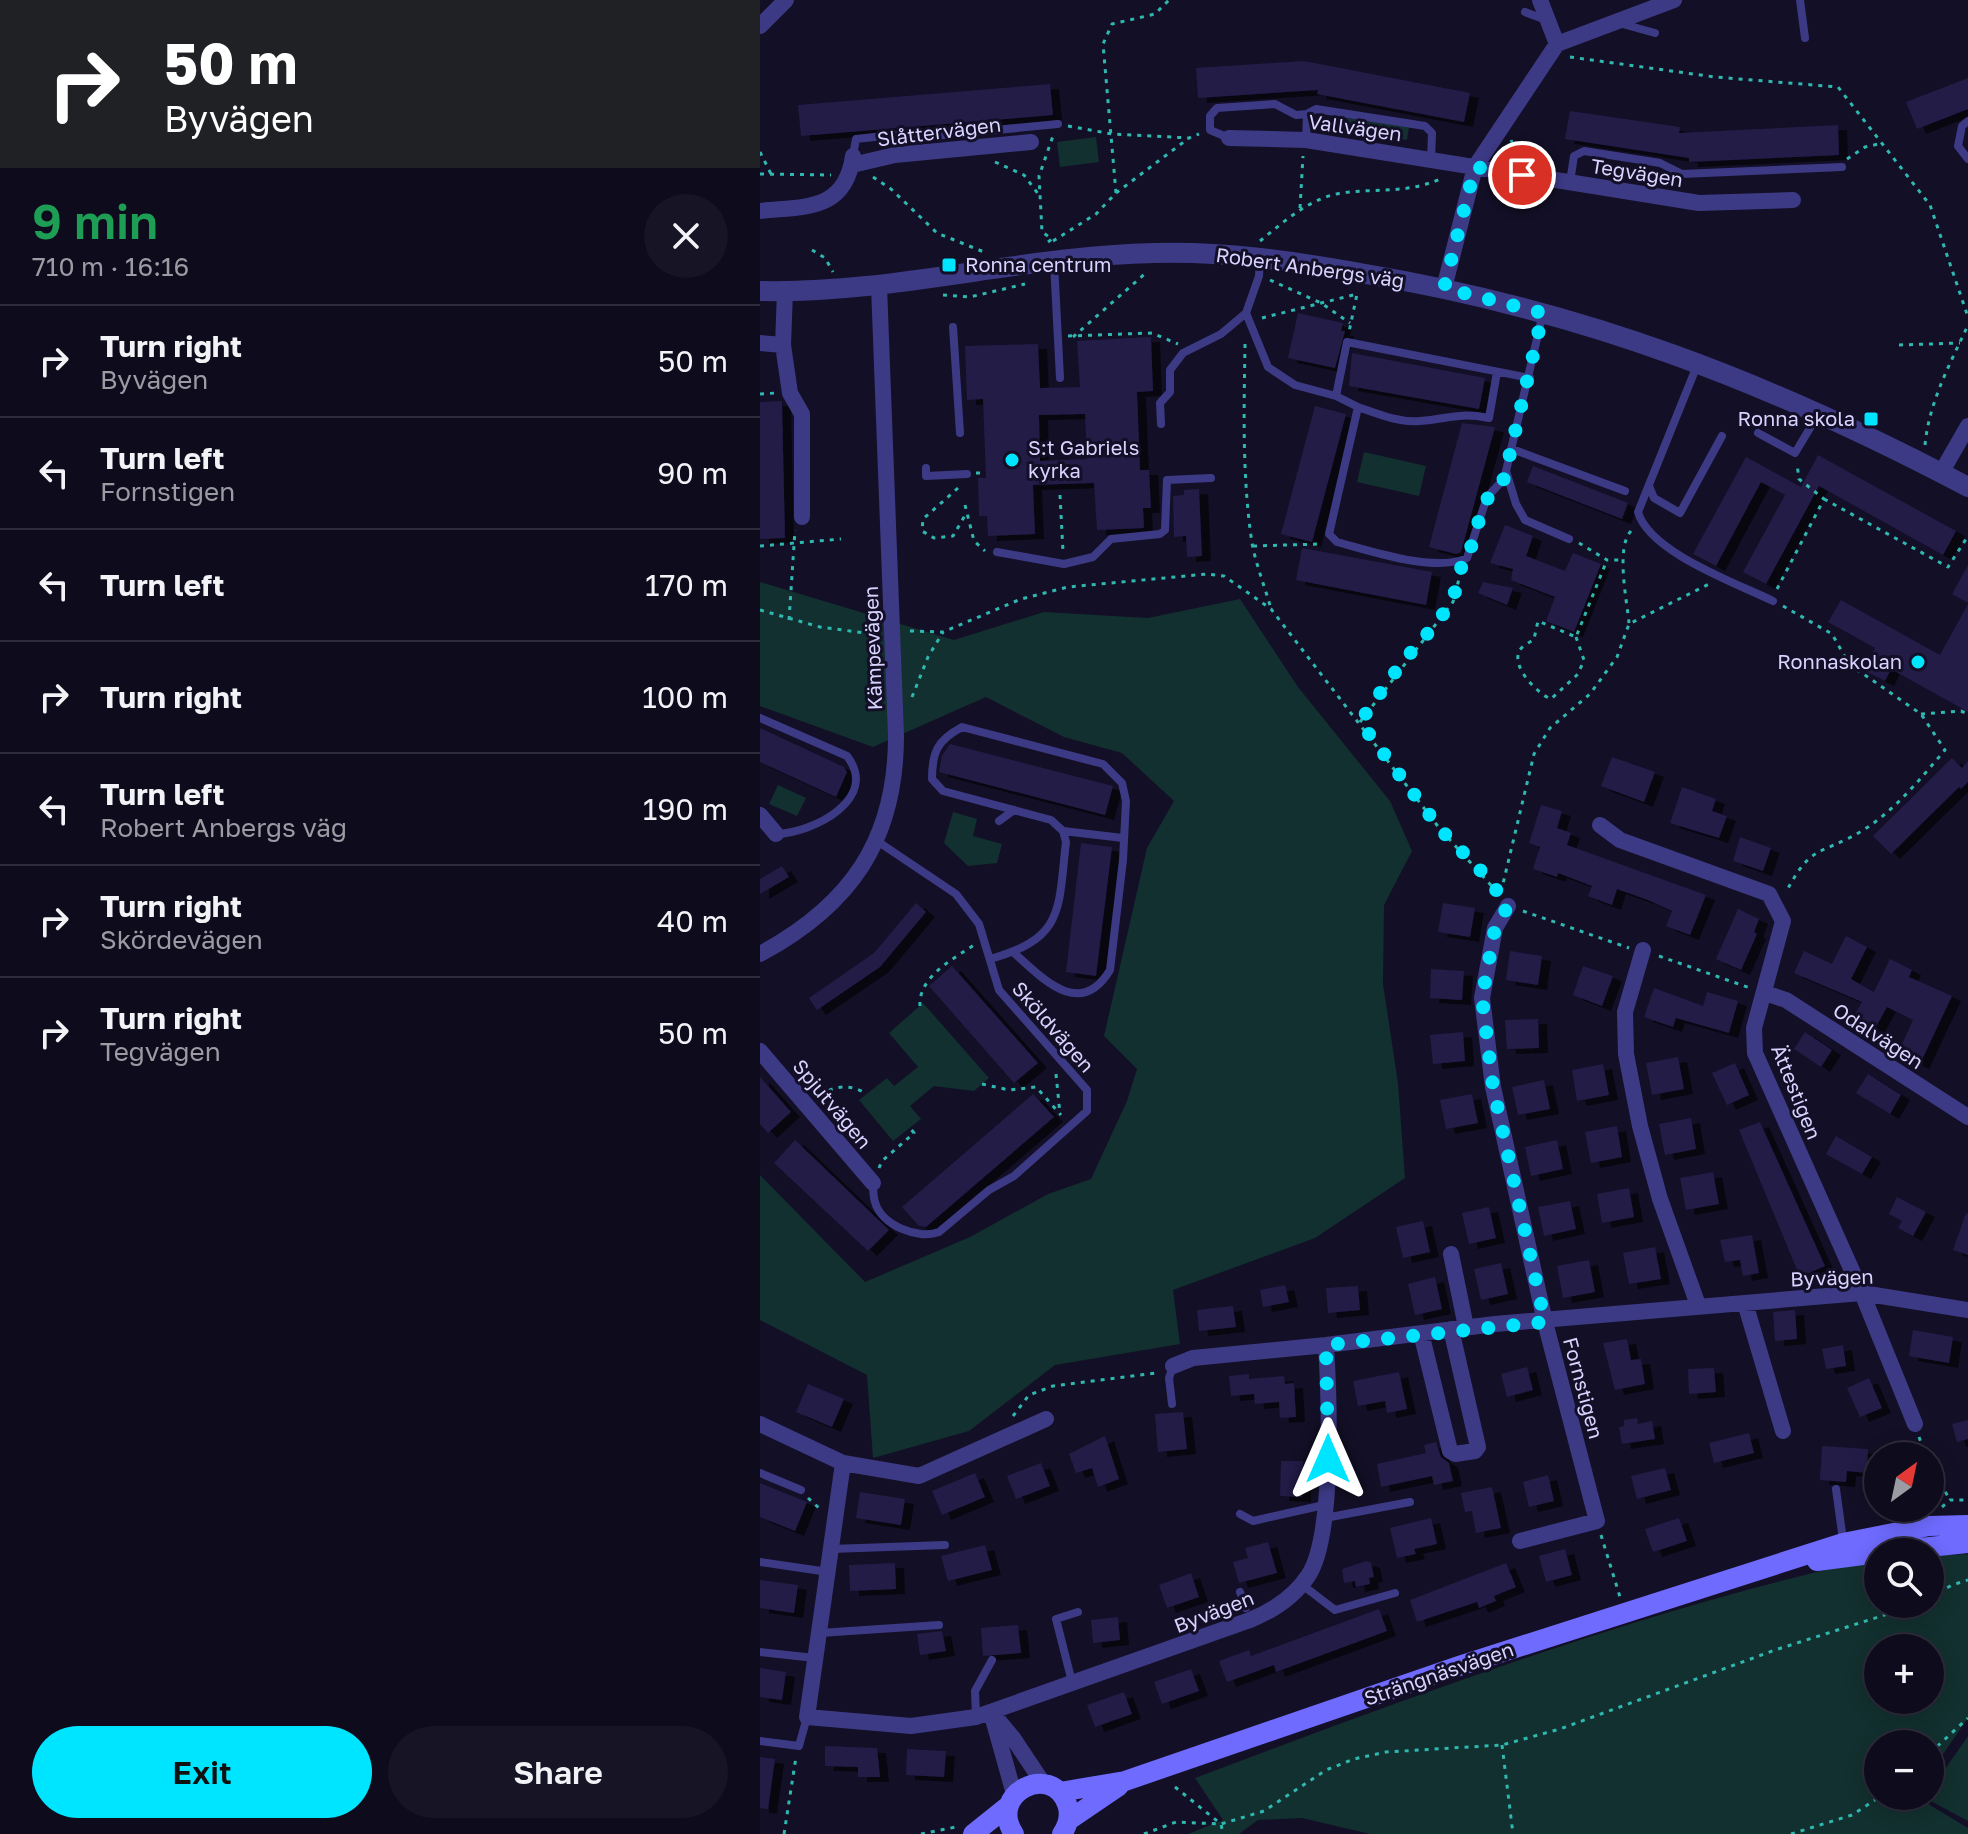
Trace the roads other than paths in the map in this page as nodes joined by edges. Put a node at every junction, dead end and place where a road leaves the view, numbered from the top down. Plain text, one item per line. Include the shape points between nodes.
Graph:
1 (786, 0) edge
2 (1540, 0) edge
3 (1674, 0) edge
4 (1800, 0) edge
5 (1525, 12) dead end
6 (1551, 21) junction
7 (1618, 22) junction
8 (760, 26) edge
9 (1655, 33) dead end
10 (1805, 38) dead end
11 (1554, 49) junction
12 (1307, 114) junction
13 (1968, 121) edge
14 (1058, 124) road end
15 (1031, 134) junction
16 (1229, 138) joint
17 (1306, 140) junction
18 (1968, 159) edge
19 (852, 160) junction
20 (1431, 160) junction
21 (1467, 165) junction
22 (1842, 167) road end
23 (1570, 183) junction
24 (1793, 200) dead end
25 (760, 211) edge
26 (1048, 253) junction
27 (1253, 263) junction
28 (879, 286) junction
29 (1444, 288) junction
30 (760, 291) edge
31 (785, 291) junction
32 (1246, 313) junction
33 (1543, 313) junction
34 (953, 327) dead end
35 (760, 343) edge
36 (783, 345) junction
37 (1699, 362) junction
38 (1497, 372) junction
39 (1060, 378) dead end
40 (1530, 378) junction
41 (1336, 396) junction
42 (1358, 407) junction
43 (1820, 412) junction
44 (1161, 424) dead end
45 (1968, 426) edge
46 (960, 433) dead end
47 (1758, 433) dead end
48 (1722, 436) dead end
49 (1512, 449) junction
50 (926, 468) dead end
51 (1932, 469) junction
52 (1506, 471) junction
53 (969, 477) road end
54 (1211, 478) dead end
55 (1649, 485) junction
56 (1968, 487) edge
57 (1625, 491) dead end
58 (802, 517) dead end
59 (1569, 539) road end
60 (997, 552) dead end
61 (1773, 601) road end
62 (760, 718) edge
63 (1014, 810) junction
64 (760, 815) edge
65 (999, 821) dead end
66 (1600, 825) dead end
67 (1063, 831) junction
68 (776, 834) joint
69 (1123, 838) junction
70 (877, 841) junction
71 (1508, 906) dead end
72 (1643, 950) dead end
73 (1013, 952) junction
74 (760, 954) edge
75 (990, 959) junction
76 (1765, 993) junction
77 (760, 1051) edge
78 (1968, 1117) edge
79 (873, 1183) joint
80 (1451, 1254) dead end
81 (1862, 1293) junction
82 (1745, 1303) junction
83 (1698, 1305) junction
84 (1968, 1310) edge
85 (1545, 1322) junction
86 (1458, 1328) junction
87 (1421, 1333) junction
88 (1326, 1345) junction
89 (1173, 1366) joint
90 (1172, 1404) dead end
91 (1046, 1419) dead end
92 (760, 1424) edge
93 (1915, 1424) dead end
94 (1783, 1431) dead end
95 (843, 1463) junction
96 (760, 1473) edge
97 (1836, 1489) dead end
98 (801, 1490) road end
99 (1410, 1502) dead end
100 (1324, 1512) junction
101 (1240, 1514) dead end
102 (1968, 1525) edge
103 (1520, 1541) dead end
104 (1968, 1543) edge
105 (945, 1545) dead end
106 (1944, 1545) edge
107 (831, 1549) junction
108 (1844, 1550) junction
109 (1864, 1551) edge
110 (760, 1562) edge
111 (828, 1572) junction
112 (1301, 1584) junction
113 (1240, 1592) dead end
114 (1395, 1593) dead end
115 (1078, 1612) dead end
116 (1248, 1613) junction
117 (1212, 1616) dead end
118 (939, 1625) dead end
119 (819, 1633) junction
120 (760, 1652) edge
121 (815, 1659) junction
122 (992, 1660) dead end
123 (1072, 1682) junction
124 (984, 1715) junction
125 (807, 1717) junction
126 (760, 1741) edge
127 (1125, 1781) junction
128 (1052, 1787) junction
129 (1011, 1800) junction
130 (1065, 1827) edge
131 (973, 1834) edge
132 (1014, 1834) edge

1 - 8 street
2 - 6 street
3 - 7 street
4 - 10 lane
5 - 6 lane
6 - 11 street
7 - 9 lane
7 - 11 street
11 - 21 street via 1501,128
12 - 16 lane via 1296,115 1275,104 1217,108 1210,116 1210,130
12 - 17 lane
12 - 20 lane via 1316,109 1425,126 1432,133
13 - 18 lane via 1958,146
14 - 15 lane
15 - 19 street, Slåttervägen via 972,147
15 - 19 lane via 856,139
16 - 17 street, Vallvägen
17 - 20 street, Vallvägen
19 - 25 street, Slåttervägen via 845,185 823,204
20 - 21 street, Vallvägen
21 - 23 street, Tegvägen
21 - 29 street
22 - 23 lane via 1682,174 1660,163 1584,151 1574,156
23 - 24 street, Tegvägen via 1699,203
26 - 27 street, Robert Anbergs väg via 1152,253
26 - 28 street, Robert Anbergs väg
26 - 39 lane
27 - 29 street, Robert Anbergs väg
27 - 32 lane
28 - 31 street, Robert Anbergs väg
28 - 70 street, Kämpevägen via 896,736 890,803
29 - 33 street, Robert Anbergs väg
30 - 31 street, Robert Anbergs väg
31 - 36 street
32 - 41 lane via 1268,367 1295,385
32 - 44 lane via 1221,334 1188,350 1170,370 1170,392 1160,403
33 - 37 street, Robert Anbergs väg
33 - 40 lane
34 - 46 lane
35 - 36 street
36 - 58 street via 790,393 802,414
37 - 43 street, Robert Anbergs väg
37 - 55 lane
38 - 40 lane
38 - 41 lane via 1347,342
38 - 42 lane via 1489,418 1461,413 1420,421 1393,419
40 - 49 lane
41 - 42 lane
42 - 52 lane via 1329,534 1337,542 1438,564 1462,561 1473,545 1487,497
43 - 47 lane via 1795,453
43 - 51 street, Robert Anbergs väg
45 - 51 street
48 - 55 lane via 1680,513 1654,498
49 - 52 lane
49 - 57 lane
50 - 53 lane via 926,476
51 - 56 street, Robert Anbergs väg
52 - 59 lane via 1525,520
54 - 60 lane via 1167,480 1165,530 1160,534 1111,539 1093,557 1064,564
55 - 61 lane via 1638,512 1660,543
62 - 68 lane via 847,756 856,768 857,785 847,803 826,820 791,834
63 - 65 lane
63 - 67 lane via 1051,820
63 - 69 lane via 943,791 932,779 932,758 941,738 962,727 1103,764 1122,783
64 - 68 street
66 - 76 street, Ättestigen via 1620,840 1769,894 1783,921
67 - 69 lane
67 - 73 lane via 1057,911 1040,939
69 - 73 lane via 1110,970 1101,985 1082,993 1056,990
70 - 74 street, Kämpevägen via 827,908
70 - 75 lane, Sköldvägen via 956,894 979,924
71 - 85 street, Fornstigen via 1495,928 1482,998 1493,1087
72 - 83 street via 1625,1012 1626,1054 1660,1199
73 - 75 lane
75 - 79 lane, Sköldvägen via 999,990 1087,1090 1087,1111 1014,1176 929,1236 899,1229 875,1205
76 - 78 street, Odalvägen via 1786,1000
76 - 81 street, Ättestigen via 1754,1028 1755,1053
77 - 79 street, Spjutvägen
80 - 86 street
81 - 82 street, Byvägen
81 - 84 street, Byvägen
81 - 93 street, Ättestigen
82 - 83 street, Byvägen
82 - 94 street
83 - 85 street, Byvägen
85 - 86 street, Byvägen
85 - 103 street, Fornstigen via 1597,1521
86 - 87 street, Byvägen
86 - 87 street via 1478,1447 1455,1454 1450,1451
87 - 88 street, Byvägen
88 - 89 street, Byvägen via 1193,1358
88 - 100 street, Byvägen
89 - 90 lane
91 - 95 street via 919,1476
92 - 95 street
95 - 107 street
96 - 98 lane
97 - 108 lane
99 - 100 lane
100 - 101 lane via 1253,1521
100 - 112 street, Byvägen via 1309,1575
102 - 108 main road, Strängnäsvägen via 1929,1526
104 - 106 main road, Strängnäsvägen
105 - 107 lane
107 - 111 street
108 - 109 main road, Strängnäsvägen
108 - 127 main road, Strängnäsvägen via 1754,1572 1459,1666
110 - 111 lane
111 - 119 street
112 - 114 lane via 1335,1610
112 - 116 street, Byvägen via 1276,1609
113 - 116 lane
115 - 123 lane via 1056,1619
116 - 117 lane
116 - 123 street, Byvägen
118 - 119 lane
119 - 121 street
120 - 121 lane
121 - 125 street
122 - 124 lane via 975,1691
123 - 124 street, Byvägen
124 - 125 street, Byvägen via 911,1726
124 - 128 street
124 - 129 street
125 - 126 lane via 799,1746
127 - 128 main road, Strängnäsvägen
127 - 130 main road, Strängnäsvägen
128 - 129 main road, Strängnäsvägen via 1022,1787
128 - 130 main road via 1069,1810
129 - 131 main road
129 - 132 main road via 1008,1823

